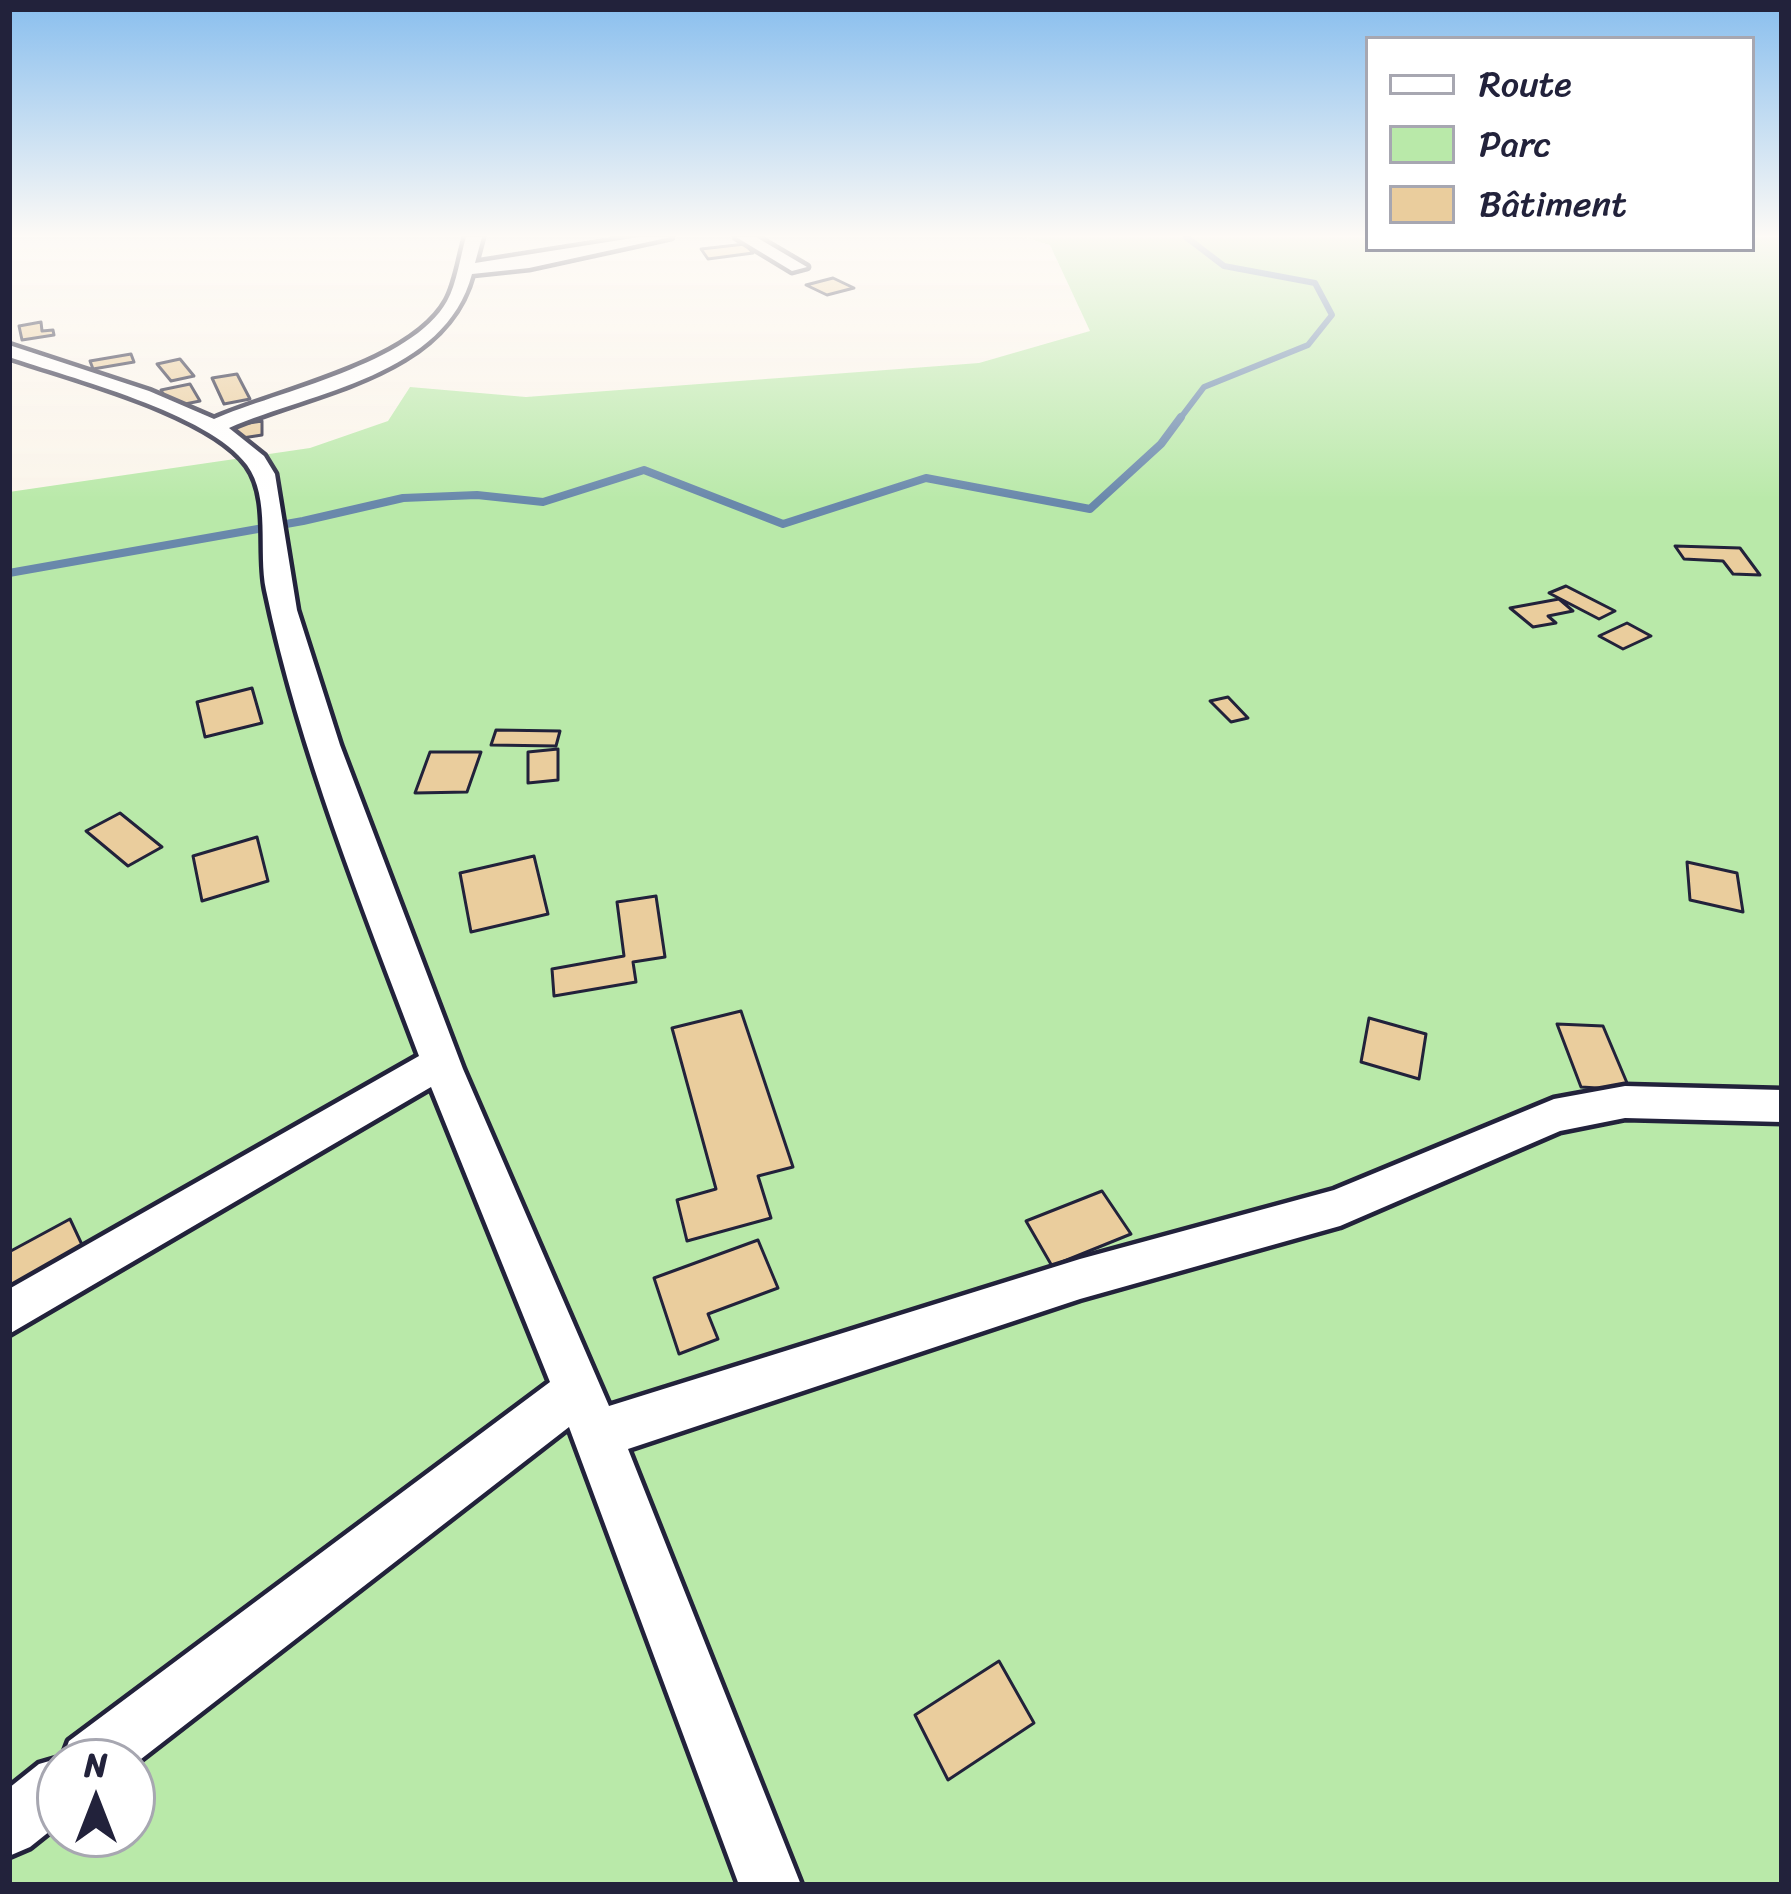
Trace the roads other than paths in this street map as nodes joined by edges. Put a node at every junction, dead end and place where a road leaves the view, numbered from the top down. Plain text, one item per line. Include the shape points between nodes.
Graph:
1 (433, 325) edge
2 (9, 351) edge
3 (212, 428) junction
4 (438, 1064) junction
5 (1782, 1106) edge
6 (9, 1312) edge
7 (586, 1413) junction
8 (124, 1738) edge
9 (36, 1804) edge
10 (9, 1826) edge
11 (770, 1885) edge

1 - 3 street via 408,350
2 - 3 street
3 - 4 street via 254,459 274,508 275,572 295,648
4 - 6 street
4 - 7 street
5 - 7 street via 1625,1102 1554,1117 1340,1207
7 - 8 street
7 - 11 street
9 - 10 street

